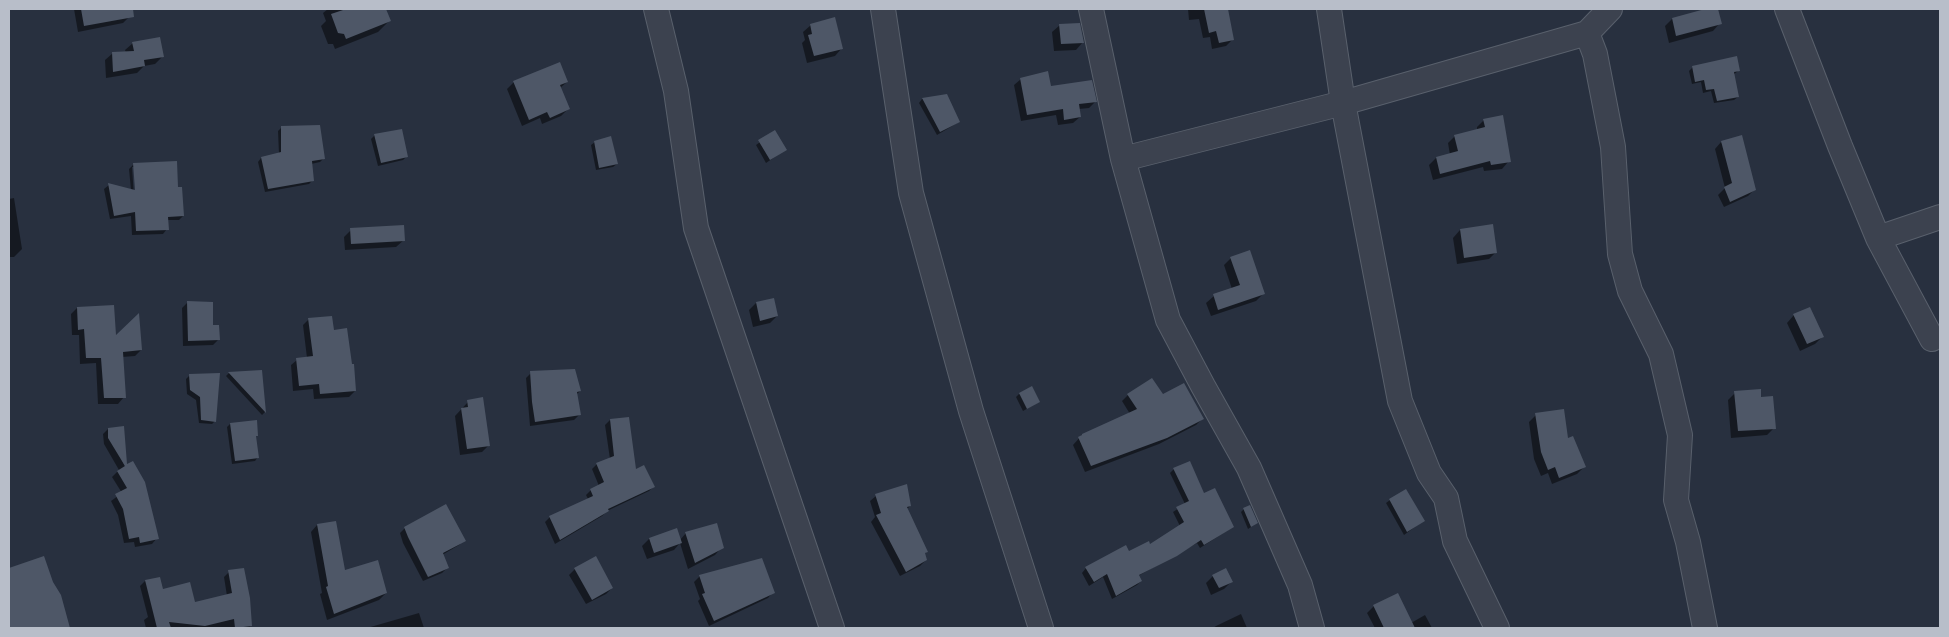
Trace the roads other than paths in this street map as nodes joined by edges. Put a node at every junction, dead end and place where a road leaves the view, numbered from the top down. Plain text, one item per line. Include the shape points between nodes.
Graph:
1 (656, 9) edge
2 (883, 9) edge
3 (1091, 9) edge
4 (1329, 9) edge
5 (1610, 9) edge
6 (1787, 9) edge
7 (1587, 32) junction
8 (1343, 103) junction
9 (1123, 159) junction
10 (1940, 217) edge
11 (1878, 238) junction
12 (1932, 339) dead end
13 (832, 628) edge
14 (1041, 628) edge
15 (1312, 628) edge
16 (1497, 628) edge
17 (1705, 628) edge

1 - 13 street via 676,91 696,228
2 - 14 street via 911,193 971,411
3 - 9 street
4 - 8 street
5 - 7 street
6 - 11 street
7 - 8 street
7 - 17 street via 1596,54 1613,147 1620,254 1630,291 1661,354 1680,435 1676,500
8 - 9 street
8 - 16 street via 1400,401 1429,473 1446,498 1455,541
9 - 15 street via 1168,320 1249,468 1300,585
10 - 11 street
11 - 12 street

